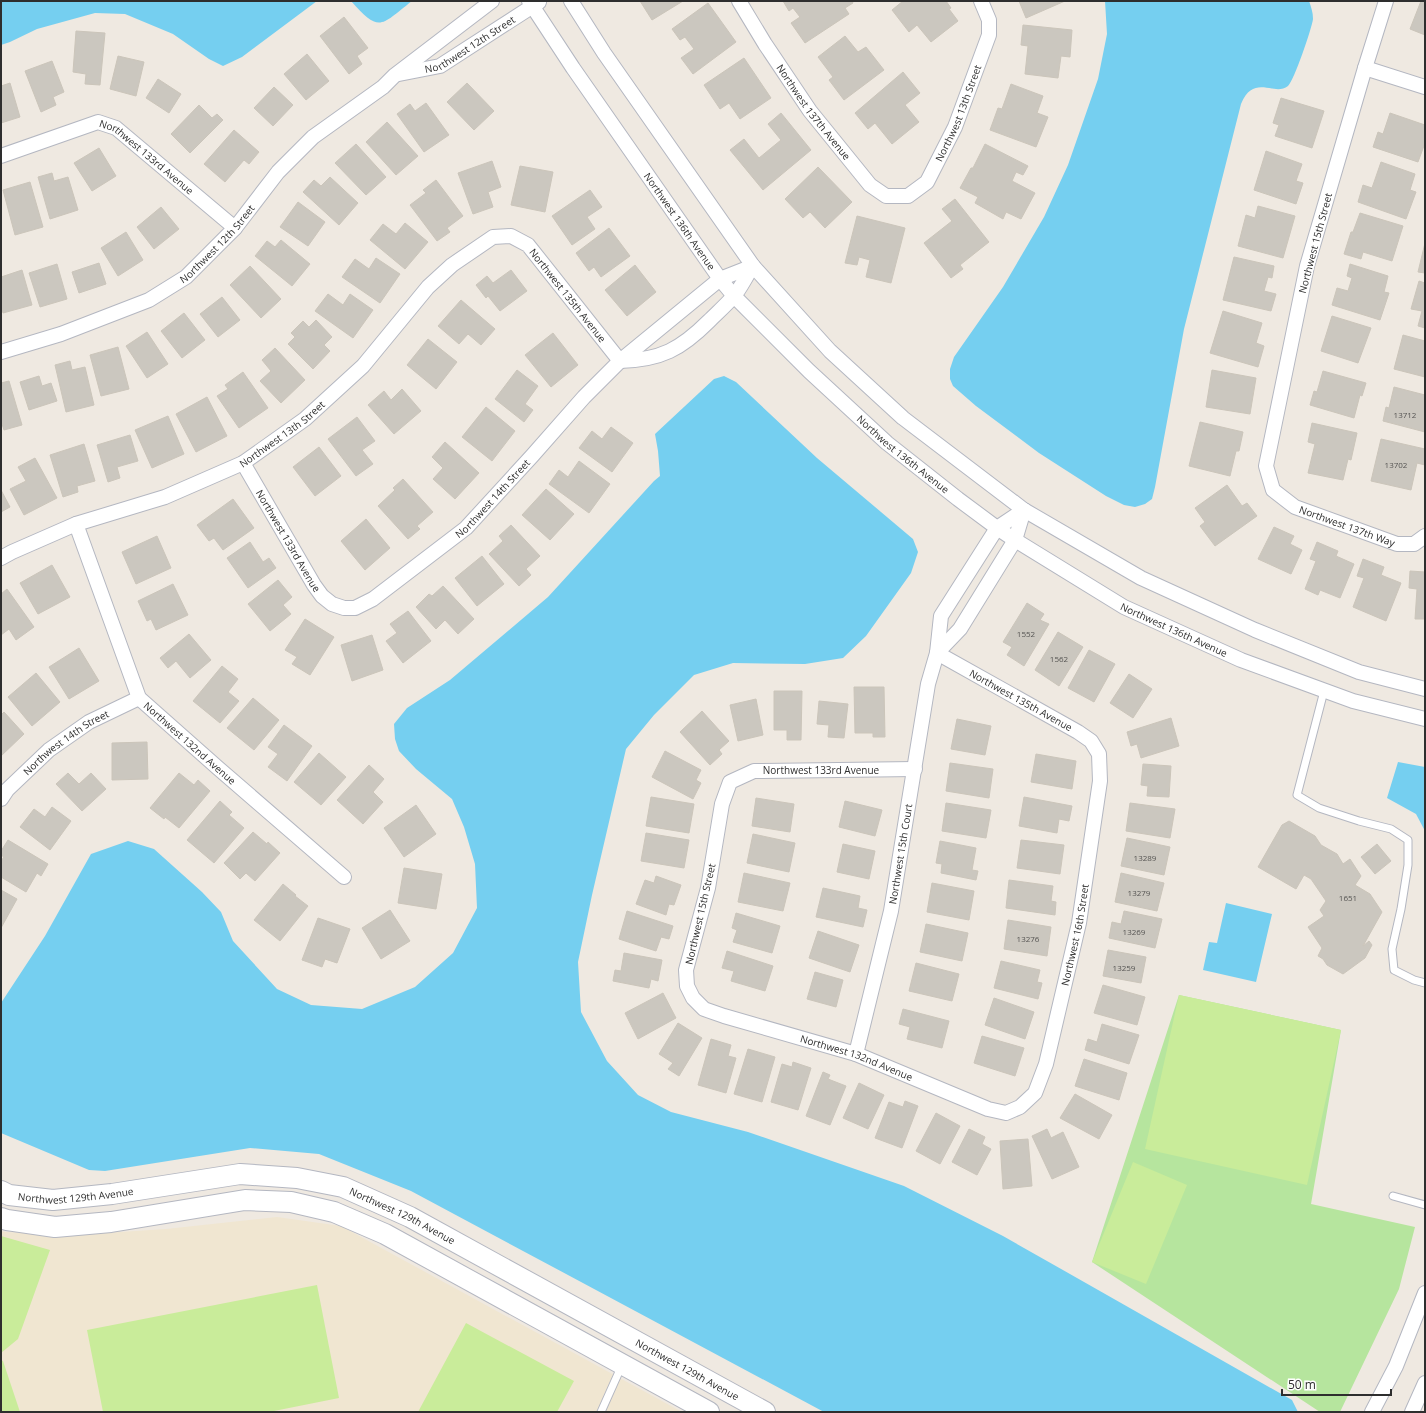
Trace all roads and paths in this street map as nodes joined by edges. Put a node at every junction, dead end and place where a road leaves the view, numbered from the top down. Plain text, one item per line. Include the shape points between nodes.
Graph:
1 (492, 1) edge
2 (571, 1) edge
3 (739, 1) edge
4 (981, 1) edge
5 (1386, 1) edge
6 (534, 3) edge
7 (1364, 68) junction
8 (395, 75) junction
9 (1425, 86) edge
10 (1, 156) edge
11 (908, 196) joint
12 (235, 228) junction
13 (511, 236) joint
14 (753, 266) junction
15 (720, 279) junction
16 (734, 296) junction
17 (1, 352) edge
18 (620, 360) junction
19 (243, 463) junction
20 (1273, 490) joint
21 (1024, 510) junction
22 (76, 524) junction
23 (997, 528) junction
24 (1425, 536) edge
25 (1016, 540) junction
26 (1, 558) edge
27 (344, 608) joint
28 (938, 653) junction
29 (1425, 689) edge
30 (1324, 691) junction
31 (139, 698) junction
32 (1425, 719) edge
33 (1099, 754) joint
34 (915, 769) junction
35 (730, 782) joint
36 (1, 798) edge
37 (344, 877) dead end
38 (1425, 983) edge
39 (693, 998) joint
40 (856, 1054) junction
41 (1020, 1107) joint
42 (1, 1191) edge
43 (1393, 1196) dead end
44 (1425, 1205) edge
45 (1, 1218) edge
46 (1425, 1293) edge
47 (618, 1332) junction
48 (622, 1365) junction
49 (1425, 1383) edge
50 (601, 1412) edge
51 (709, 1412) edge
52 (765, 1412) edge
53 (1372, 1412) edge
54 (1412, 1412) edge

1 - 8 street, Northwest 12th Street
2 - 14 street via 604,53
3 - 11 street, Northwest 137th Avenue via 764,44 810,111 870,185 886,196
4 - 11 street, Northwest 13th Street via 989,20 989,35 954,127 927,182
5 - 7 street, Northwest 15th Street
6 - 8 street, Northwest 12th Street via 440,66
6 - 15 street, Northwest 136th Avenue via 573,68
7 - 9 street
7 - 20 street, Northwest 15th Street via 1307,266 1266,466
8 - 12 street, Northwest 12th Street via 313,137 278,172
10 - 12 street, Northwest 133rd Avenue via 98,122 116,128
12 - 17 street, Northwest 12th Street via 186,277 149,300 61,334
13 - 18 street, Northwest 135th Avenue via 528,245
13 - 19 street, Northwest 13th Street via 493,237 452,265 428,287 363,366 305,419
14 - 15 street, Northwest 14th Street
14 - 16 street
14 - 21 street via 830,351 903,418
15 - 16 street, Northwest 136th Avenue
15 - 18 street, Northwest 14th Street
16 - 18 street via 698,333 675,349 648,359
16 - 23 street, Northwest 136th Avenue via 809,371 887,443
18 - 27 street, Northwest 14th Street via 466,528 373,599 354,608
19 - 22 street, Northwest 13th Street via 165,497
19 - 27 street, Northwest 133rd Avenue via 314,585 332,604
20 - 24 street, Northwest 137th Way via 1295,507 1397,544 1414,544
21 - 23 street, Northwest 15th Court
21 - 25 street, Northwest 15th Court
21 - 29 street via 1141,578 1255,630 1359,672
22 - 26 street, Northwest 13th Street
22 - 31 street, Northwest 132nd Avenue
23 - 25 street, Northwest 136th Avenue
23 - 28 street, Northwest 15th Court via 941,616
25 - 28 street, Northwest 15th Court via 960,629
25 - 30 street, Northwest 136th Avenue via 1124,607 1241,660
28 - 33 street, Northwest 135th Avenue via 1078,732 1091,741
28 - 34 street, Northwest 15th Court via 928,684
30 - 32 street, Northwest 136th Avenue
30 - 38 lane via 1296,795 1319,808 1391,829 1408,840 1408,865 1392,949 1394,970
31 - 36 street, Northwest 14th Street via 89,722 49,750
31 - 37 street, Northwest 132nd Avenue
33 - 41 street, Northwest 16th Street via 1100,781 1079,923 1046,1064 1035,1093
34 - 35 street, Northwest 133rd Avenue via 754,771
34 - 40 street, Northwest 15th Court via 891,911
35 - 39 street, Northwest 15th Street via 722,804 708,888 686,970 687,986
39 - 40 street, Northwest 132nd Avenue via 704,1009 724,1016
40 - 41 street, Northwest 132nd Avenue via 988,1109 1006,1113
42 - 47 street, Northwest 129th Avenue via 9,1195 53,1200 112,1194 240,1174 297,1178 342,1187 410,1217
43 - 44 lane
45 - 48 street via 55,1227 111,1222 245,1200 290,1202 334,1212 385,1234
46 - 53 street via 1396,1366
47 - 48 street
47 - 52 street, Northwest 129th Avenue
48 - 50 lane
48 - 51 street
49 - 54 street

